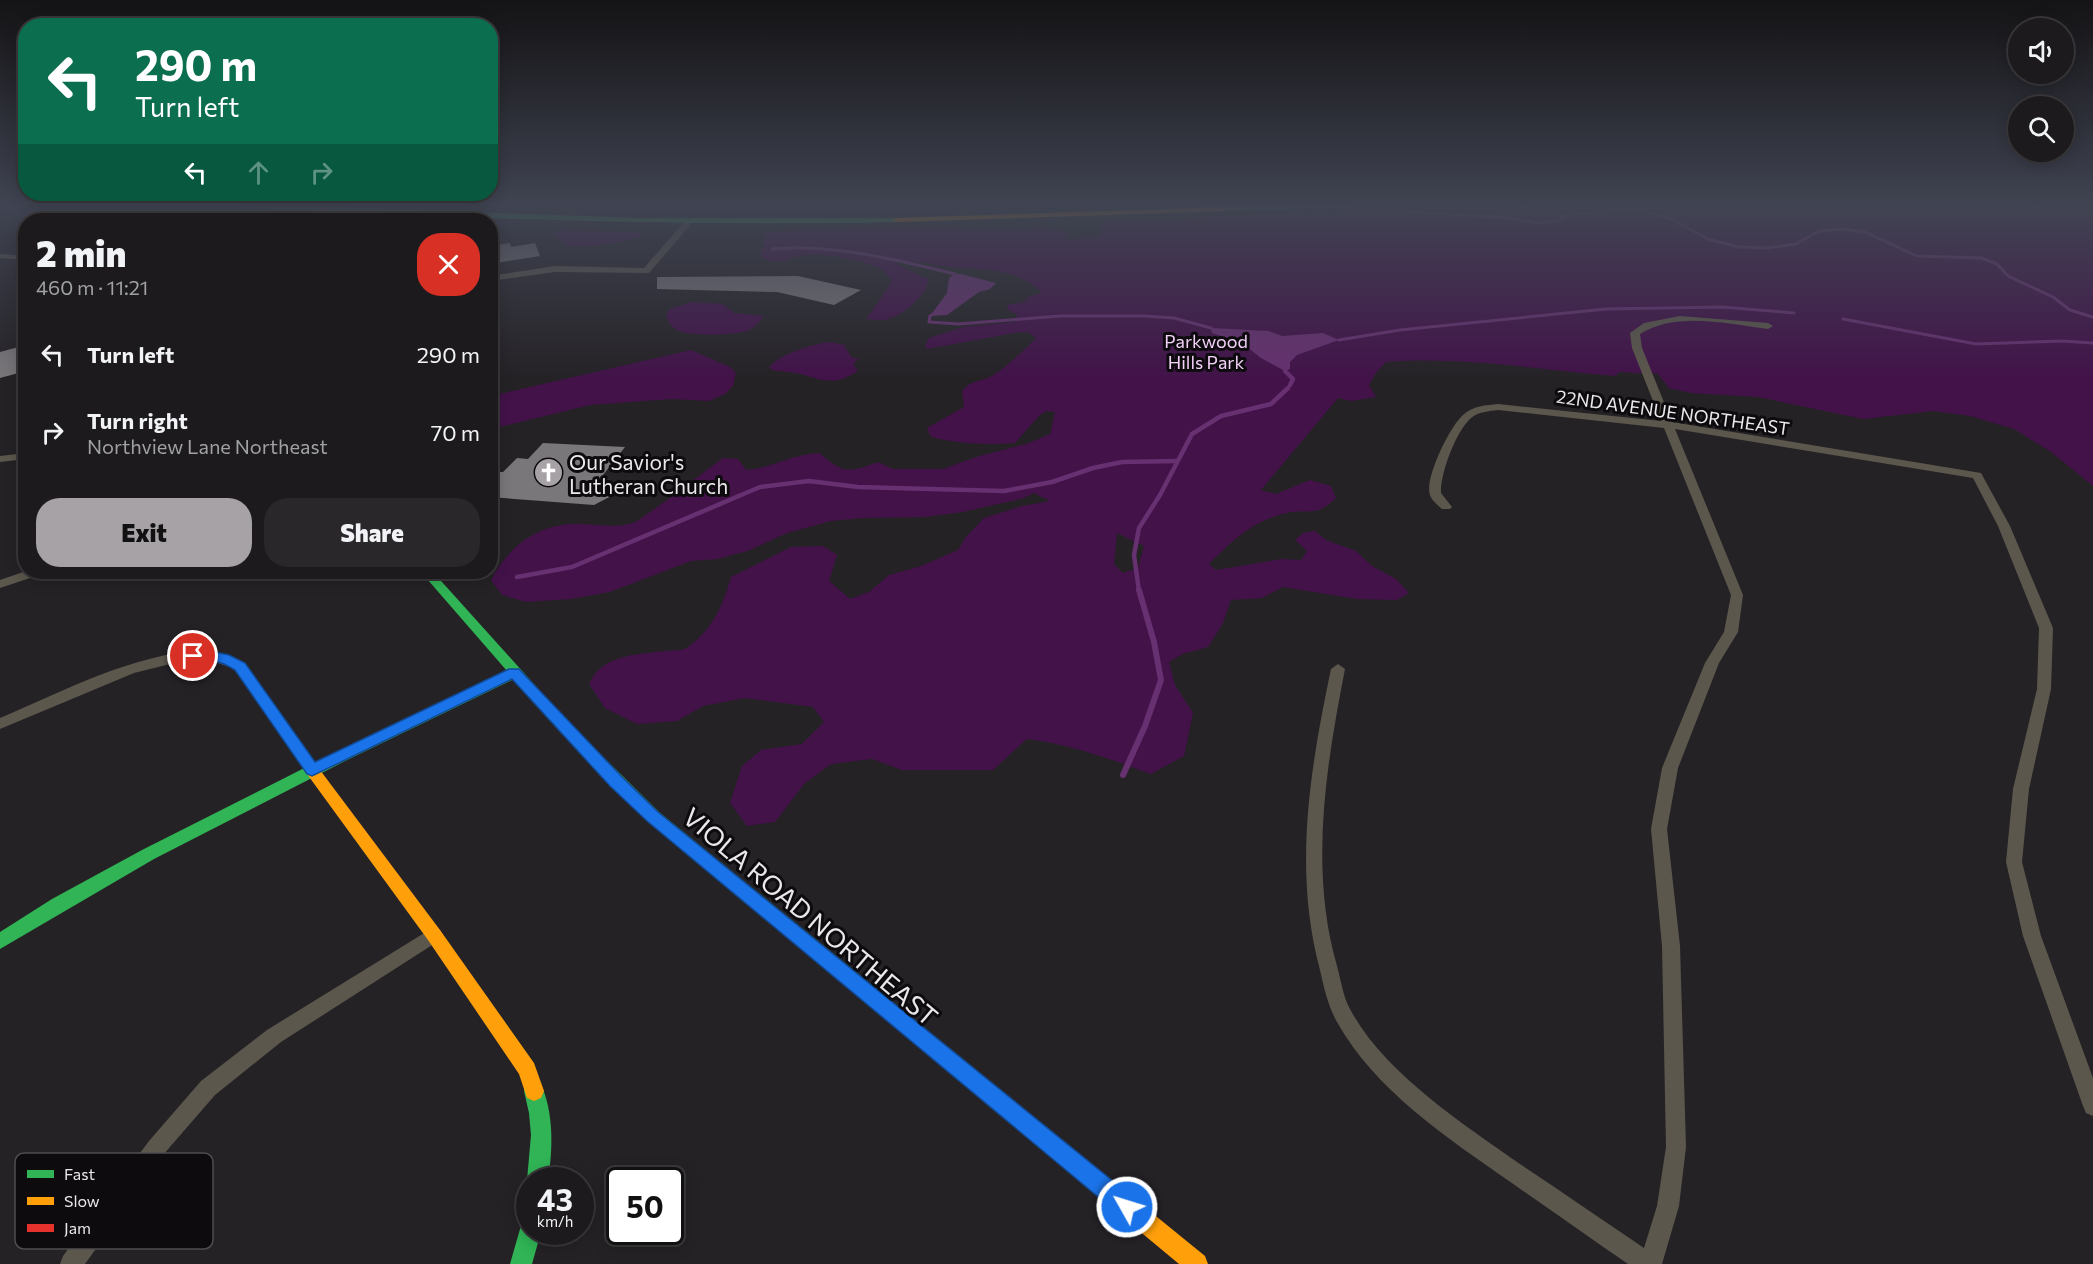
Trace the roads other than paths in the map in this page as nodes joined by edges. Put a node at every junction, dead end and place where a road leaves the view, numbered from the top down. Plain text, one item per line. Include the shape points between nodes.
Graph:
1 (653, 263) edge
2 (498, 278) edge
3 (1768, 326) dead end
4 (1668, 425) junction
5 (18, 457) edge
6 (0, 459) edge
7 (1446, 507) dead end
8 (18, 578) edge
9 (433, 579) edge
10 (0, 584) edge
11 (1338, 669) dead end
12 (514, 673) junction
13 (0, 724) edge
14 (312, 770) junction
15 (434, 935) junction
16 (0, 941) edge
17 (2092, 1100) edge
18 (152, 1153) edge
19 (540, 1167) edge
20 (526, 1245) edge
21 (82, 1249) edge
22 (71, 1264) edge
23 (520, 1264) edge
24 (1197, 1264) edge
25 (1649, 1264) edge

1 - 2 street via 646,271 555,269
3 - 4 street via 1677,319 1635,333 1637,348
4 - 7 street, 22ND AVENUE NORTHEAST via 1498,407 1481,410 1467,416 1458,426 1434,483 1435,495
4 - 17 street, 22ND AVENUE NORTHEAST via 1977,475 2004,526 2046,628 2044,689 2020,789 2014,862 2032,936
4 - 25 street via 1737,595 1731,632 1712,663 1670,768 1659,829 1671,946 1676,1147 1668,1206
5 - 6 street
8 - 10 street
9 - 12 main road, VIOLA ROAD NORTHEAST
11 - 25 street via 1316,799 1314,895 1325,964 1342,1015 1384,1069 1460,1135
12 - 14 main road
12 - 24 main road, VIOLA ROAD NORTHEAST via 653,816
13 - 14 street via 125,672 161,661 205,655 240,666
14 - 15 main road
14 - 16 main road via 94,884
15 - 18 street via 274,1036 208,1088
15 - 19 main road via 526,1070 539,1106
20 - 23 main road
21 - 22 street

